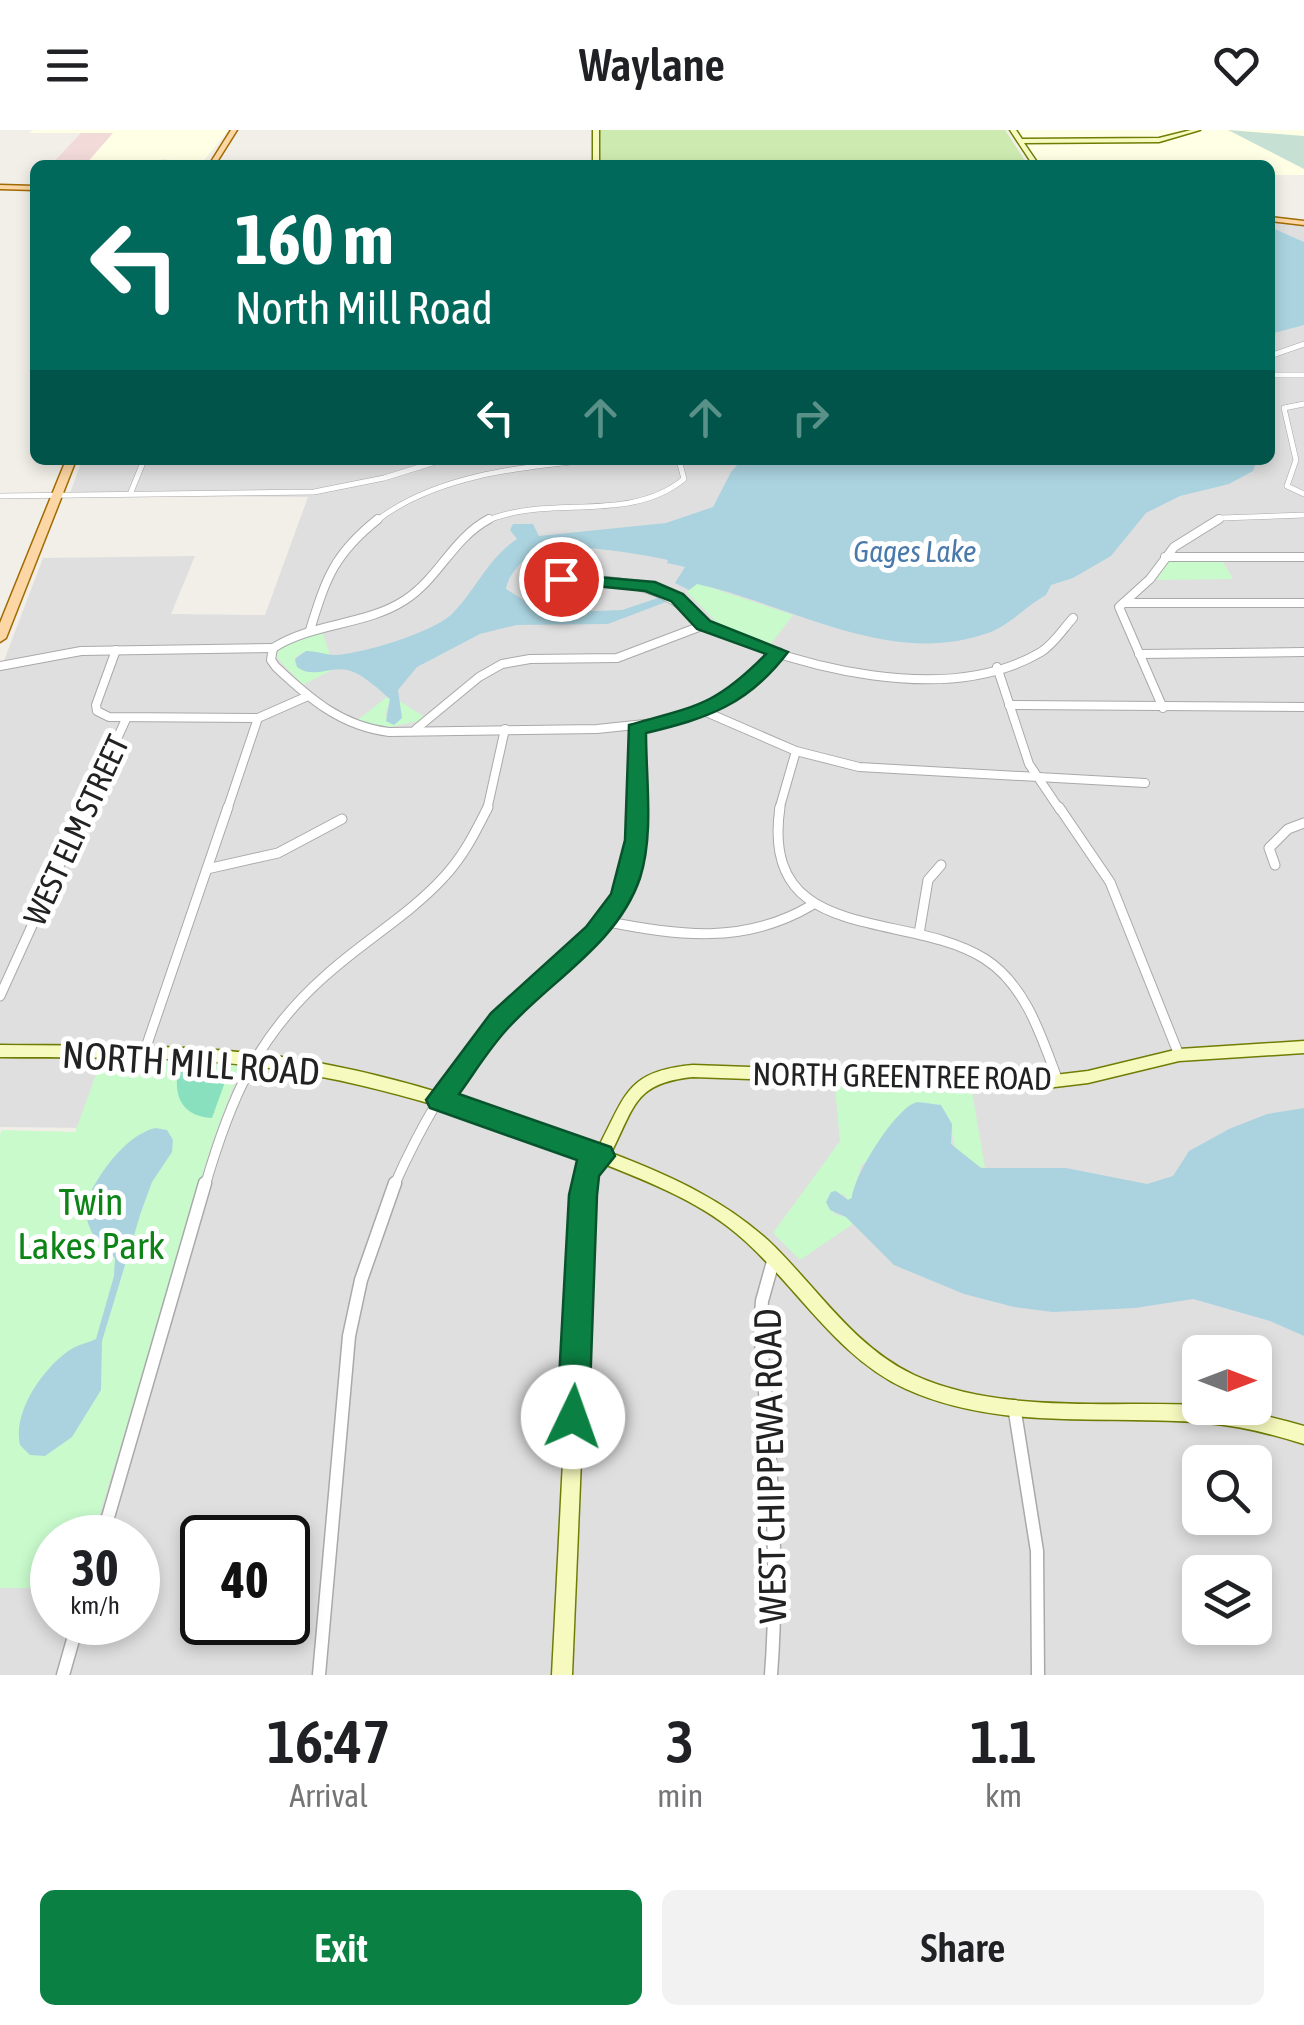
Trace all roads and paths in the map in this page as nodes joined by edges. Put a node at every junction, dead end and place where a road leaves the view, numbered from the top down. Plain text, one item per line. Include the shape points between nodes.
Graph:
1 (234, 130) edge
2 (596, 130) edge
3 (1013, 130) edge
4 (1188, 130) edge
5 (1198, 130) edge
6 (1019, 140) junction
7 (212, 160) edge
8 (596, 160) edge
9 (1033, 160) edge
10 (0, 189) edge
11 (30, 189) edge
12 (1275, 218) edge
13 (1304, 221) edge
14 (1304, 344) edge
15 (1275, 354) edge
16 (1275, 375) edge
17 (1302, 377) edge
18 (1304, 404) edge
19 (69, 465) edge
20 (142, 465) edge
21 (424, 465) edge
22 (532, 465) edge
23 (680, 465) edge
24 (132, 492) junction
25 (58, 494) junction
26 (1304, 494) edge
27 (0, 496) edge
28 (1304, 515) edge
29 (1220, 519) joint
30 (1165, 557) junction
31 (1304, 557) edge
32 (561, 579) dead end
33 (1304, 602) edge
34 (1124, 603) junction
35 (1073, 618) dead end
36 (704, 625) junction
37 (310, 630) junction
38 (0, 638) edge
39 (273, 648) junction
40 (116, 650) junction
41 (779, 652) junction
42 (1304, 652) edge
43 (1139, 654) junction
44 (0, 666) edge
45 (997, 667) junction
46 (308, 696) junction
47 (1009, 705) junction
48 (1304, 707) edge
49 (1164, 708) junction
50 (706, 712) junction
51 (258, 718) junction
52 (126, 719) junction
53 (416, 729) junction
54 (505, 729) junction
55 (636, 729) junction
56 (796, 751) junction
57 (1036, 776) junction
58 (1145, 783) dead end
59 (342, 819) dead end
60 (1304, 823) edge
61 (941, 864) dead end
62 (1275, 865) dead end
63 (207, 868) junction
64 (812, 904) junction
65 (604, 920) junction
66 (919, 934) junction
67 (0, 996) edge
68 (1304, 1046) edge
69 (0, 1051) edge
70 (144, 1052) junction
71 (1179, 1055) junction
72 (251, 1060) junction
73 (1058, 1081) junction
74 (440, 1100) junction
75 (602, 1156) junction
76 (774, 1258) junction
77 (1014, 1406) junction
78 (1304, 1435) edge
79 (109, 1515) edge
80 (71, 1645) edge
81 (62, 1675) edge
82 (319, 1675) edge
83 (562, 1675) edge
84 (771, 1675) edge
85 (1038, 1675) edge

1 - 7 main road
2 - 8 street
3 - 6 street
4 - 6 street via 1156,138
5 - 6 street via 1164,140
6 - 9 street
10 - 11 main road
12 - 13 main road
14 - 15 street
16 - 17 street
18 - 26 street via 1284,406 1295,468 1287,486
19 - 25 main road
20 - 24 street
21 - 24 street via 314,492
22 - 37 street via 476,477 384,514 335,560
23 - 37 street via 684,479 659,496 511,512 479,523 404,601
24 - 25 street
25 - 27 street
25 - 38 main road
28 - 29 street
29 - 30 street
30 - 31 street
30 - 34 street
32 - 36 street via 648,586 677,598
33 - 34 street
34 - 43 street via 1119,607
35 - 45 street via 1039,654
36 - 41 street
36 - 53 street via 622,657 502,664
37 - 39 street
39 - 40 street
39 - 46 street via 276,668
40 - 44 street
40 - 52 street via 96,711
41 - 45 street via 828,668 897,678
41 - 50 street via 744,688
42 - 43 street
43 - 49 street
45 - 47 street
46 - 51 street
46 - 53 street via 358,728
47 - 49 street
47 - 57 street
48 - 49 street
50 - 55 street
50 - 56 street
51 - 52 street
51 - 63 street
52 - 67 street, WEST ELM STREET
53 - 54 street
54 - 55 street
54 - 72 street via 491,802 453,868 323,977
55 - 65 street via 634,859
56 - 57 street via 890,771
56 - 64 street via 777,812 777,836 785,874
57 - 58 street
57 - 71 street via 1110,882
59 - 63 street via 285,853
60 - 62 street via 1270,848
61 - 66 street via 928,880
63 - 70 street
64 - 65 street via 775,928 734,935 680,935
64 - 66 street
65 - 74 street via 500,1020
66 - 73 street via 975,952 1010,980
68 - 71 street, NORTH GREENTREE ROAD
69 - 70 street, NORTH MILL ROAD
70 - 72 street, NORTH MILL ROAD
71 - 73 street, NORTH GREENTREE ROAD
72 - 74 street, NORTH MILL ROAD via 381,1082
72 - 79 street via 219,1136
73 - 75 street, NORTH GREENTREE ROAD via 659,1075 635,1092
74 - 75 street, NORTH MILL ROAD
74 - 82 street via 378,1225 350,1323
75 - 76 street, NORTH MILL ROAD via 721,1212
75 - 83 street, NORTH GREENTREE ROAD via 586,1170 583,1195
76 - 77 street, NORTH MILL ROAD via 883,1367 937,1392
76 - 84 street, WEST CHIPPEWA ROAD via 760,1327 775,1520
77 - 78 street, NORTH MILL ROAD via 1261,1420
77 - 85 street via 1037,1551
80 - 81 street

